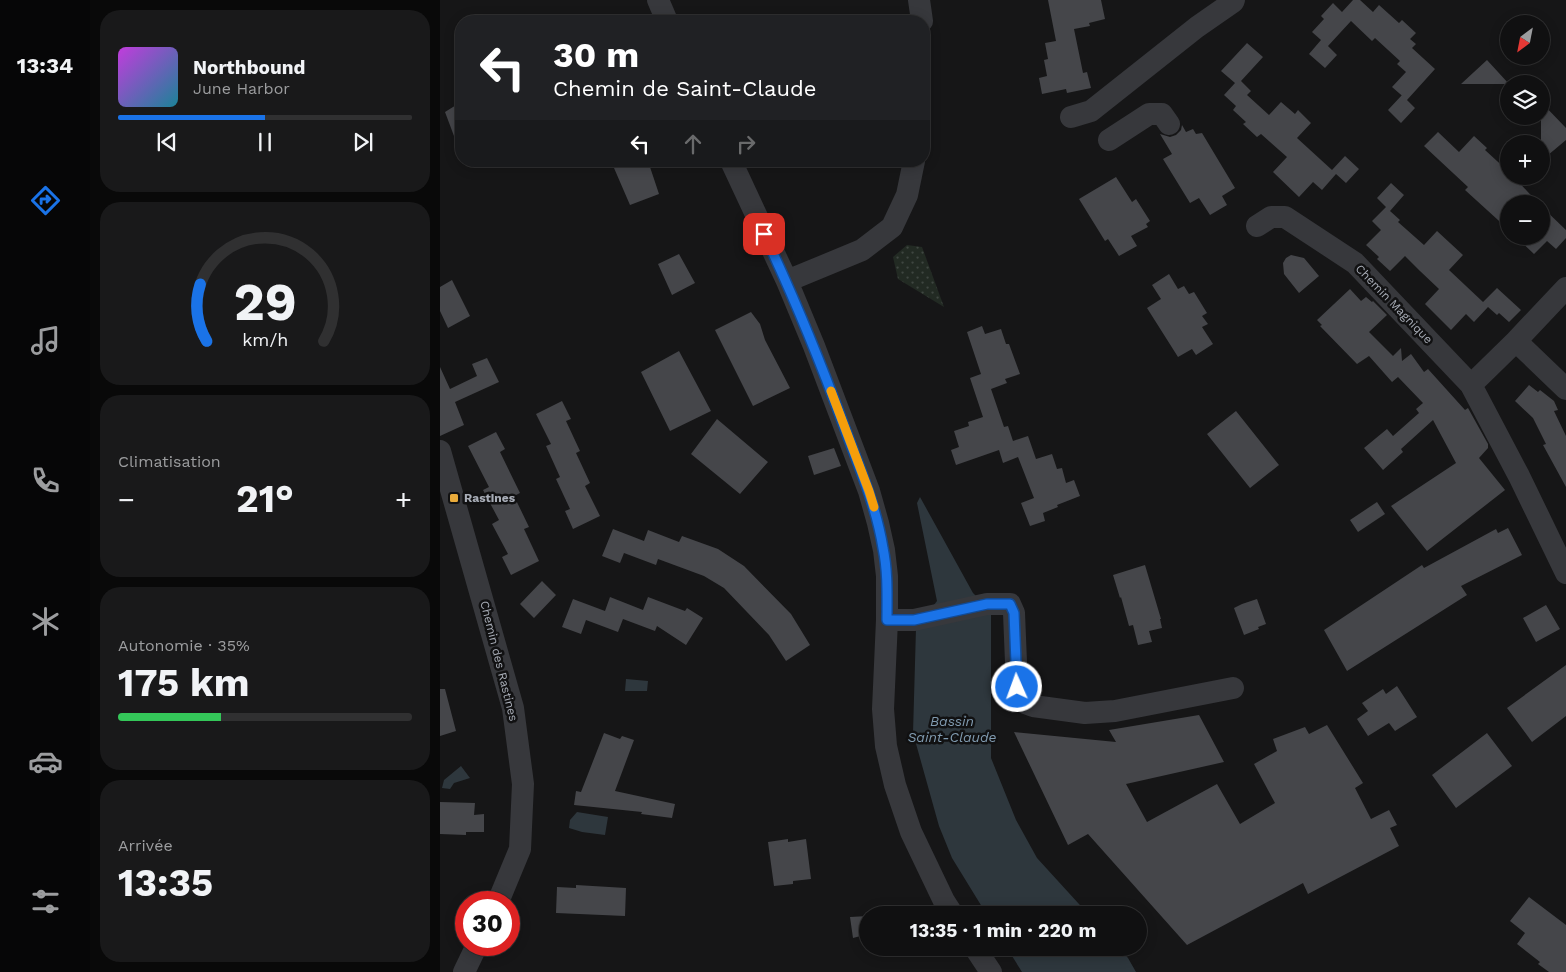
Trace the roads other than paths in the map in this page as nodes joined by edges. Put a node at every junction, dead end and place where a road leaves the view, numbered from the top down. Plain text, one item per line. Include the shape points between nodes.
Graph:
1 (658, 0) edge
2 (919, 0) edge
3 (1234, 0) edge
4 (664, 15) edge
5 (921, 15) edge
6 (1071, 117) dead end
7 (1169, 124) dead end
8 (1109, 140) dead end
9 (734, 167) edge
10 (913, 167) edge
11 (1257, 226) dead end
12 (786, 281) junction
13 (1566, 288) edge
14 (1516, 341) junction
15 (1471, 385) junction
16 (1566, 389) edge
17 (440, 451) edge
18 (1566, 573) edge
19 (887, 620) junction
20 (1233, 688) dead end
21 (503, 891) edge
22 (947, 906) edge
23 (472, 956) edge
24 (980, 956) edge
25 (464, 972) edge
26 (991, 972) edge

1 - 4 street
2 - 5 street
3 - 6 street via 1091,111
7 - 8 street via 1162,114 1149,114
9 - 12 street
10 - 12 street via 907,194 892,227 862,250
11 - 15 street, Chemin Magnique via 1271,217 1285,217 1355,263
12 - 19 street via 869,491 884,550
13 - 14 street
14 - 15 street
14 - 16 street
15 - 18 street, Chemin Magnique
17 - 21 street, Chemin des Rastines via 513,708 523,784 520,850
19 - 20 street via 914,620 987,604 1010,604 1014,613 1017,687 1025,702 1033,706 1085,713 1115,711
19 - 22 street via 883,709 886,746 911,832
23 - 25 street
24 - 26 street

